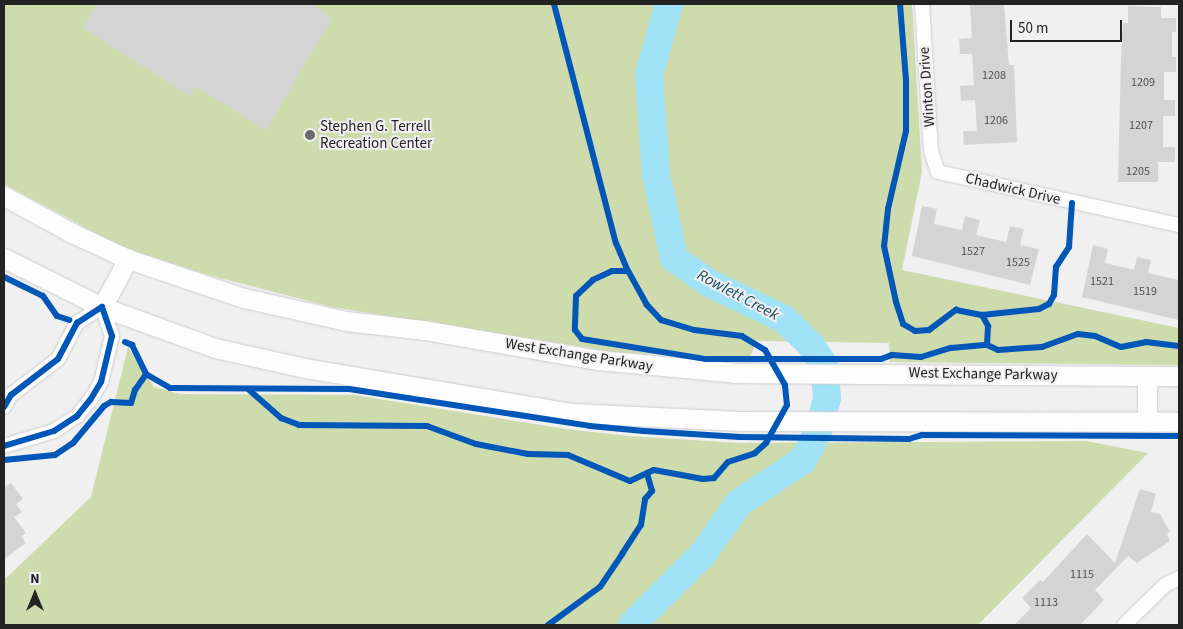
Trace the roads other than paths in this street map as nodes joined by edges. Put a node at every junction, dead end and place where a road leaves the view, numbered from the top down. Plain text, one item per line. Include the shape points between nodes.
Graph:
1 (922, 4) edge
2 (935, 170) joint
3 (4, 196) edge
4 (1179, 225) edge
5 (4, 258) edge
6 (128, 259) junction
7 (102, 307) junction
8 (1147, 376) junction
9 (1179, 376) edge
10 (4, 407) edge
11 (1147, 422) junction
12 (1179, 422) edge
13 (4, 446) edge
14 (1179, 578) edge
15 (1124, 625) edge

1 - 2 street, Winton Drive via 931,151
2 - 4 street, Chadwick Drive
3 - 6 main road, West Exchange Parkway
5 - 7 main road
6 - 7 main road
6 - 8 main road, West Exchange Parkway via 244,298 301,312 598,360 737,373
7 - 10 street via 77,322 58,359 11,395
7 - 11 main road via 215,348 379,381 572,413 739,421
7 - 13 street via 112,336 101,382 90,400 77,416 54,431
8 - 9 main road, West Exchange Parkway
8 - 11 main road
11 - 12 main road
14 - 15 street via 1165,585

